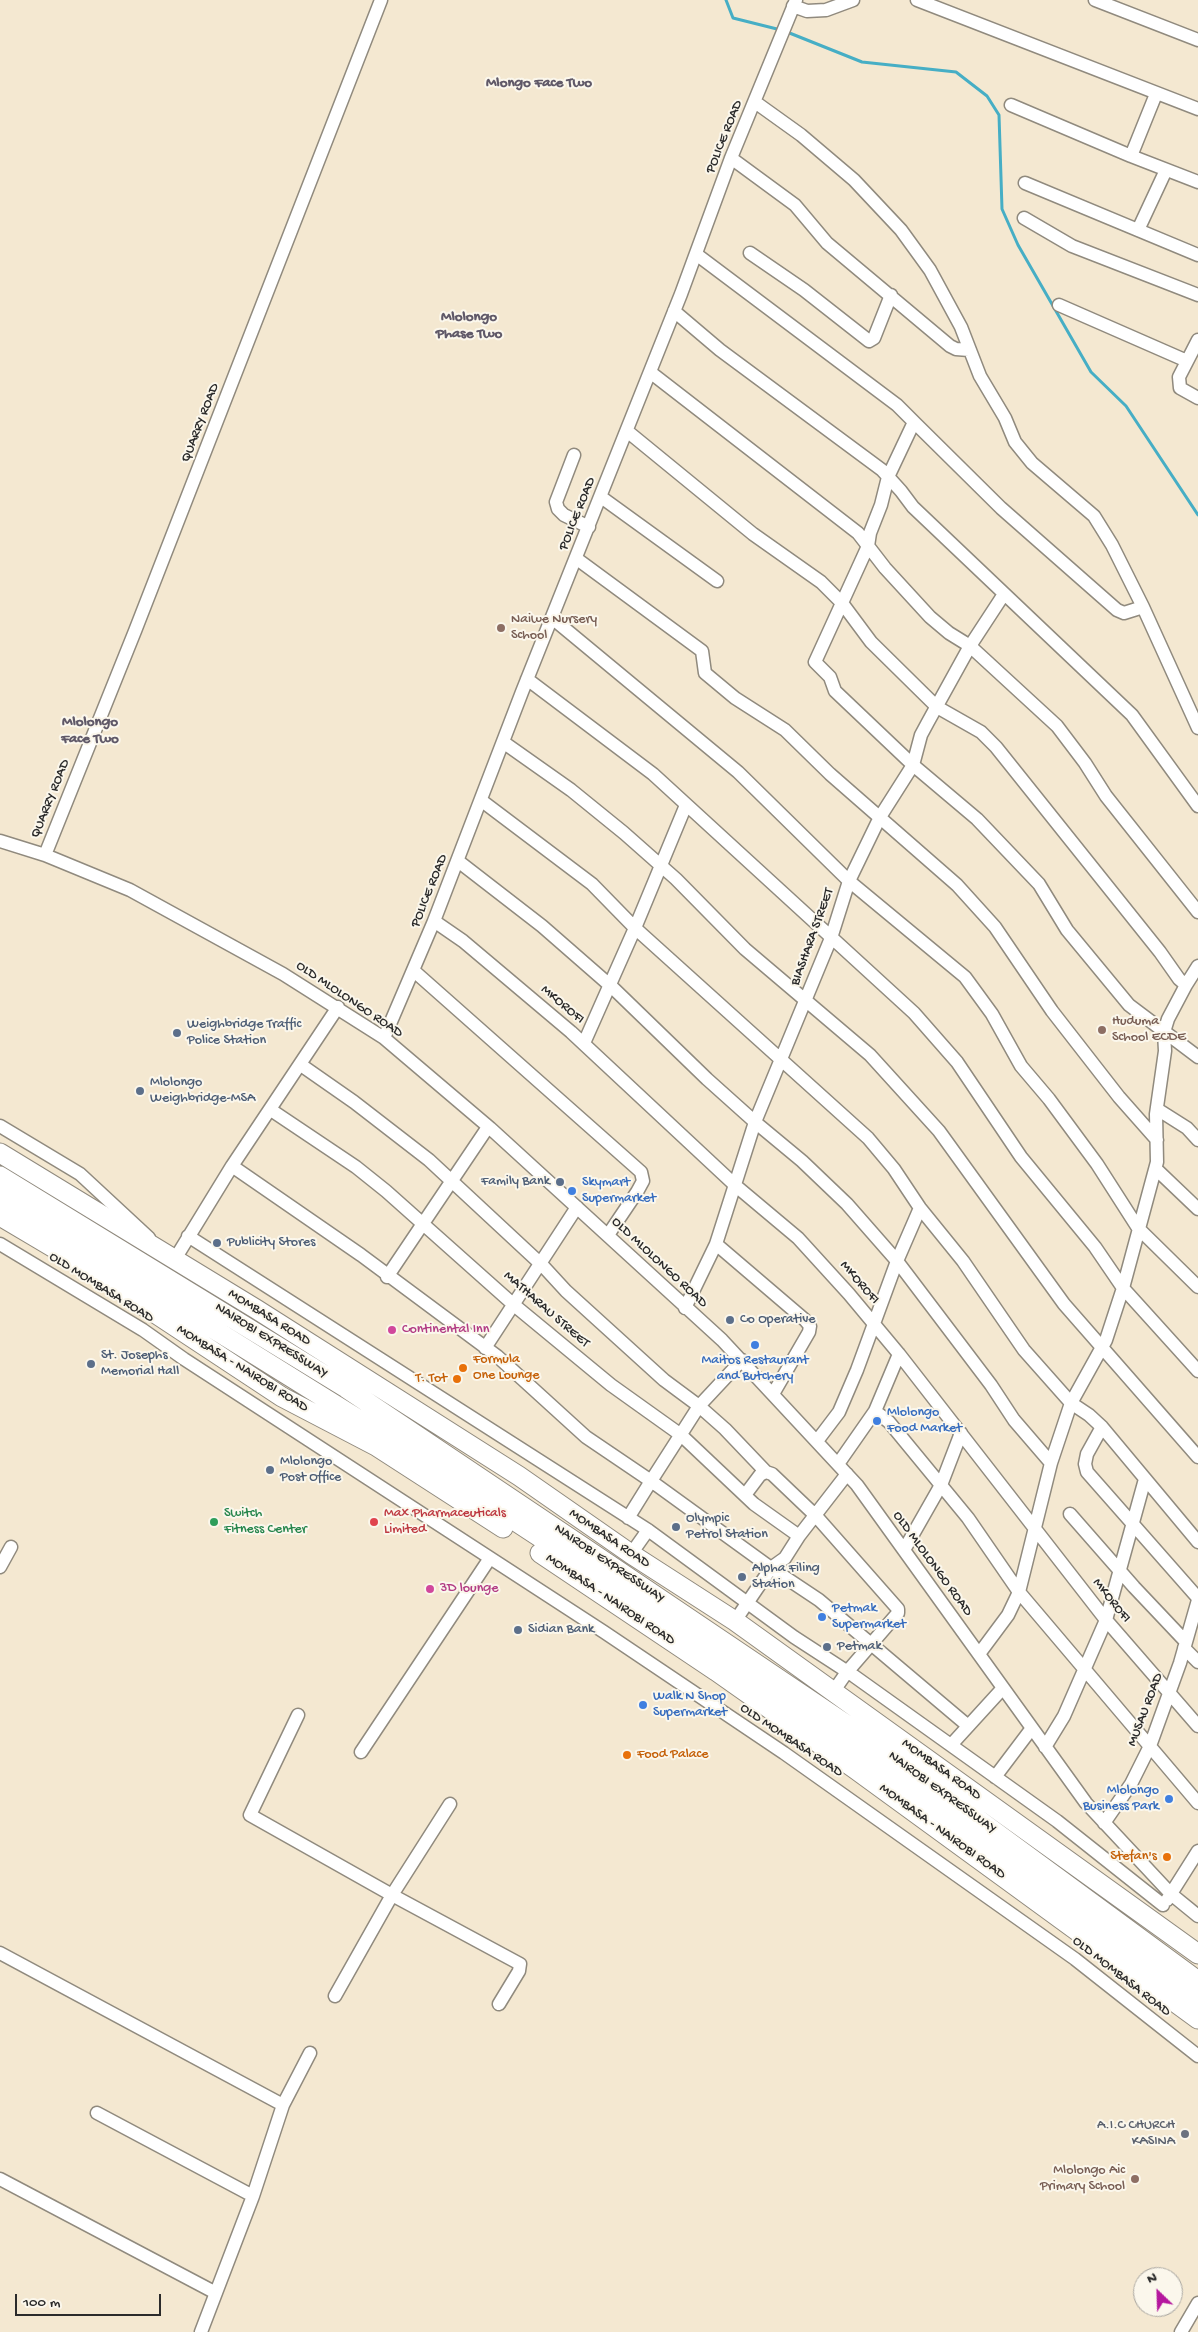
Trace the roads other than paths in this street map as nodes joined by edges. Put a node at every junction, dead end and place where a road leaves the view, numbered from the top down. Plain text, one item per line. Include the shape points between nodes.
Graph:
1 (381, 0) edge
2 (853, 0) edge
3 (917, 0) edge
4 (1095, 0) edge
5 (794, 3) edge
6 (1198, 40) edge
7 (1156, 94) junction
8 (755, 102) junction
9 (1011, 105) dead end
10 (1198, 109) edge
11 (1131, 156) junction
12 (731, 158) junction
13 (1166, 170) junction
14 (1198, 182) edge
15 (1025, 183) dead end
16 (1024, 218) dead end
17 (1138, 230) junction
18 (750, 253) dead end
19 (696, 254) junction
20 (1198, 255) edge
21 (891, 295) junction
22 (1198, 295) edge
23 (1059, 305) dead end
24 (674, 312) junction
25 (1198, 340) edge
26 (969, 350) junction
27 (1187, 361) junction
28 (650, 372) junction
29 (1198, 398) edge
30 (914, 422) junction
31 (627, 431) junction
32 (574, 455) dead end
33 (888, 477) junction
34 (601, 497) junction
35 (589, 527) junction
36 (868, 546) junction
37 (577, 559) junction
38 (717, 581) dead end
39 (1004, 594) junction
40 (842, 603) junction
41 (1143, 607) junction
42 (552, 618) junction
43 (970, 646) junction
44 (527, 679) junction
45 (937, 707) junction
46 (1198, 728) edge
47 (503, 742) junction
48 (914, 765) junction
49 (482, 801) junction
50 (686, 805) junction
51 (1198, 806) edge
52 (880, 817) junction
53 (0, 841) edge
54 (45, 855) junction
55 (458, 861) junction
56 (660, 864) junction
57 (849, 881) junction
58 (1198, 912) edge
59 (434, 921) junction
60 (635, 928) junction
61 (831, 938) junction
62 (1198, 969) edge
63 (414, 971) junction
64 (610, 985) junction
65 (1186, 985) junction
66 (806, 1000) junction
67 (338, 1007) junction
68 (1164, 1032) junction
69 (384, 1038) junction
70 (584, 1044) junction
71 (1198, 1057) edge
72 (781, 1060) junction
73 (301, 1065) junction
74 (1157, 1109) junction
75 (271, 1110) junction
76 (755, 1122) junction
77 (0, 1126) edge
78 (488, 1127) junction
79 (1157, 1140) junction
80 (1198, 1140) edge
81 (0, 1153) edge
82 (232, 1166) junction
83 (1156, 1169) junction
84 (0, 1176) edge
85 (451, 1181) junction
86 (736, 1186) junction
87 (0, 1196) edge
88 (577, 1208) junction
89 (920, 1208) junction
90 (1198, 1209) edge
91 (0, 1216) edge
92 (423, 1224) junction
93 (1138, 1228) junction
94 (608, 1235) junction
95 (188, 1236) junction
96 (0, 1244) edge
97 (716, 1244) junction
98 (168, 1255) junction
99 (897, 1261) junction
100 (540, 1262) junction
101 (387, 1277) junction
102 (1123, 1288) junction
103 (1198, 1288) edge
104 (514, 1305) junction
105 (685, 1308) junction
106 (874, 1324) junction
107 (485, 1348) junction
108 (1102, 1348) junction
109 (899, 1354) junction
110 (742, 1360) junction
111 (1198, 1372) edge
112 (773, 1394) junction
113 (1071, 1403) junction
114 (699, 1406) junction
115 (875, 1411) junction
116 (1102, 1427) junction
117 (962, 1433) junction
118 (681, 1435) junction
119 (816, 1441) junction
120 (1198, 1457) edge
121 (1051, 1463) junction
122 (838, 1464) junction
123 (766, 1472) junction
124 (847, 1474) junction
125 (1145, 1479) junction
126 (650, 1481) junction
127 (941, 1485) junction
128 (746, 1495) junction
129 (1070, 1514) dead end
130 (816, 1516) junction
131 (628, 1518) junction
132 (1132, 1524) junction
133 (1036, 1529) junction
134 (648, 1530) junction
135 (799, 1536) junction
136 (1198, 1542) edge
137 (11, 1547) dead end
138 (904, 1550) junction
139 (631, 1554) junction
140 (490, 1558) junction
141 (0, 1567) edge
142 (771, 1568) junction
143 (1119, 1570) junction
144 (1020, 1592) junction
145 (748, 1602) junction
146 (1198, 1602) edge
147 (1106, 1620) junction
148 (735, 1622) junction
149 (872, 1645) junction
150 (1185, 1645) junction
151 (979, 1654) junction
152 (1198, 1662) edge
153 (1085, 1669) junction
154 (847, 1672) junction
155 (1003, 1688) junction
156 (833, 1692) junction
157 (1168, 1693) junction
158 (298, 1716) dead end
159 (967, 1725) junction
160 (1198, 1726) edge
161 (1032, 1728) junction
162 (951, 1745) junction
163 (1150, 1746) junction
164 (1045, 1747) junction
165 (360, 1752) dead end
166 (995, 1777) junction
167 (1198, 1803) edge
168 (450, 1804) dead end
169 (1104, 1823) junction
170 (1198, 1851) edge
171 (1171, 1894) junction
172 (392, 1895) junction
173 (1163, 1905) junction
174 (1198, 1916) edge
175 (1151, 1920) junction
176 (0, 1953) edge
177 (1198, 1954) edge
178 (1198, 1980) edge
179 (335, 1996) dead end
180 (1198, 2000) edge
181 (499, 2004) dead end
182 (1198, 2019) edge
183 (310, 2053) dead end
184 (1198, 2056) edge
185 (283, 2105) junction
186 (97, 2113) dead end
187 (0, 2179) edge
188 (253, 2196) junction
189 (216, 2293) junction
190 (1198, 2303) edge
191 (201, 2332) edge
192 (1181, 2332) edge

1 - 54 street, QUARRY ROAD
2 - 5 street via 826,10 807,10
3 - 7 street
4 - 6 street
5 - 8 street, POLICE ROAD
7 - 10 street
7 - 11 street
8 - 12 street, POLICE ROAD
8 - 26 street via 801,135 854,180 901,230 930,270 961,327
9 - 11 street
11 - 13 street
12 - 19 street, POLICE ROAD
12 - 21 street via 794,205 827,242
13 - 14 street
13 - 17 street
15 - 17 street
16 - 22 street via 1072,246
17 - 20 street
18 - 21 street via 869,340 874,338
19 - 24 street, POLICE ROAD
19 - 30 street via 897,405
21 - 26 street via 950,346
23 - 27 street
24 - 28 street, POLICE ROAD
24 - 33 street
25 - 27 street
26 - 41 street via 1015,442 1032,462 1094,516
27 - 29 street via 1179,376 1180,388
28 - 31 street, POLICE ROAD
28 - 36 street via 858,533
30 - 33 street
30 - 41 street via 1008,514 1117,610 1124,612
31 - 34 street, POLICE ROAD
31 - 40 street via 753,534 821,582
32 - 35 street via 556,502 564,515
33 - 36 street
33 - 39 street via 913,507
34 - 35 street, POLICE ROAD
34 - 38 street
35 - 37 street, POLICE ROAD
36 - 40 street
36 - 43 street via 930,617
37 - 42 street, POLICE ROAD
37 - 52 street via 702,651 705,673 785,730
39 - 43 street, BIASHARA STREET
39 - 51 street via 1132,715
40 - 45 street via 871,642
40 - 48 street via 815,662 830,677 835,691
41 - 46 street
42 - 44 street, POLICE ROAD
42 - 57 street via 738,772
43 - 45 street, BIASHARA STREET
43 - 58 street via 1057,726 1106,796
44 - 47 street, POLICE ROAD
44 - 50 street via 653,774
45 - 48 street, BIASHARA STREET via 921,735
45 - 65 street via 981,732 996,747
47 - 49 street, POLICE ROAD
47 - 56 street via 571,790
48 - 52 street, BIASHARA STREET
48 - 68 street via 977,819 1039,884 1067,930 1129,1005
49 - 55 street, POLICE ROAD
49 - 60 street via 592,884
50 - 56 street
50 - 61 street
52 - 57 street, BIASHARA STREET
52 - 79 street via 937,866 980,909 1052,1011
53 - 54 street, OLD MLOLONGO ROAD
54 - 67 street, OLD MLOLONGO ROAD via 130,890
55 - 59 street, POLICE ROAD
55 - 64 street via 542,926
56 - 60 street
56 - 66 street via 745,949
57 - 61 street, BIASHARA STREET
57 - 93 street via 965,977 992,1014 1021,1066 1097,1164
59 - 63 street, POLICE ROAD
59 - 70 street, MKOROFI via 463,941
60 - 64 street
60 - 72 street
61 - 66 street, BIASHARA STREET
61 - 102 street via 914,1014 957,1062 1021,1157 1095,1247
62 - 65 street
63 - 69 street, POLICE ROAD
63 - 94 street via 640,1172 643,1181
64 - 70 street
64 - 76 street
65 - 68 street
66 - 72 street, BIASHARA STREET
66 - 108 street via 870,1055 939,1131 1064,1304
67 - 69 street, OLD MLOLONGO ROAD
67 - 73 street
68 - 71 street
68 - 74 street via 1165,1051
69 - 78 street, OLD MLOLONGO ROAD
70 - 86 street, MKOROFI
72 - 76 street, BIASHARA STREET
72 - 89 street via 868,1138
73 - 75 street
73 - 85 street, MATHARAU STREET via 405,1140
74 - 79 street
74 - 80 street via 1187,1128
75 - 82 street
75 - 92 street, MATHARAU STREET via 356,1167
76 - 86 street, BIASHARA STREET
76 - 99 street via 828,1186
77 - 98 street via 80,1174
78 - 85 street
78 - 88 street, OLD MLOLONGO ROAD
79 - 83 street
81 - 98 highway, MOMBASA ROAD
82 - 95 street
82 - 101 street
83 - 90 street
83 - 93 street
84 - 178 highway, NAIROBI EXPRESSWAY via 346,1388 578,1543 881,1748
85 - 92 street
85 - 100 street, MATHARAU STREET
86 - 97 street, BIASHARA STREET
86 - 106 street, MKOROFI via 798,1238
87 - 180 highway, NAIROBI EXPRESSWAY via 387,1436 628,1595 911,1790
88 - 94 street, OLD MLOLONGO ROAD
88 - 100 street
89 - 99 street
89 - 113 street via 963,1260 1024,1350
91 - 182 highway, MOMBASA - NAIROBI ROAD via 76,1261 282,1397 376,1446 534,1549 716,1671
92 - 101 street
92 - 104 street, MATHARAU STREET
93 - 102 street
93 - 103 street
94 - 105 street, OLD MLOLONGO ROAD
95 - 98 street
95 - 131 street
96 - 140 street, OLD MOMBASA ROAD via 143,1330
97 - 105 street, BIASHARA STREET
97 - 112 street via 810,1326
98 - 139 highway, MOMBASA ROAD via 519,1476
99 - 106 street
99 - 121 street via 1014,1420
100 - 104 street
100 - 114 street, MATHARAU STREET via 566,1291 664,1380
101 - 107 street
102 - 108 street
102 - 111 street
104 - 107 street
104 - 118 street, MATHARAU STREET via 611,1385
105 - 110 street, OLD MLOLONGO ROAD
106 - 109 street, MKOROFI
106 - 119 street via 839,1412
107 - 126 street via 517,1372 586,1437
108 - 113 street
108 - 120 street
109 - 115 street
109 - 117 street, MKOROFI
110 - 112 street, OLD MLOLONGO ROAD
110 - 114 street
112 - 119 street, OLD MLOLONGO ROAD
113 - 116 street
113 - 121 street
114 - 118 street
114 - 123 street, MATHARAU STREET
115 - 122 street
115 - 127 street via 889,1422
116 - 125 street
116 - 132 street via 1087,1454 1087,1472
117 - 127 street
117 - 133 street, MKOROFI
118 - 126 street
118 - 128 street, MATHARAU STREET
119 - 122 street, OLD MLOLONGO ROAD
121 - 133 street
122 - 124 street, OLD MLOLONGO ROAD
123 - 128 street via 760,1475
123 - 130 street, MATHARAU STREET
124 - 130 street
124 - 138 street, OLD MLOLONGO ROAD
125 - 132 street
125 - 136 street
126 - 131 street
126 - 142 street
127 - 138 street
127 - 144 street
128 - 135 street, MATHARAU STREET
129 - 143 street
130 - 135 street
130 - 149 street, MATHARAU STREET via 898,1609 898,1614
131 - 134 street
132 - 143 street
132 - 146 street
133 - 144 street
133 - 147 street, MKOROFI
134 - 139 street
134 - 145 street
135 - 142 street via 786,1558
137 - 141 street
138 - 151 street, OLD MLOLONGO ROAD
139 - 148 highway, MOMBASA ROAD
140 - 165 street
140 - 184 street, OLD MOMBASA ROAD via 854,1801 1075,1959
142 - 145 street
142 - 149 street via 819,1600
143 - 147 street
143 - 150 street
144 - 151 street via 1008,1615
144 - 153 street
145 - 148 street
145 - 154 street
146 - 150 street, MUSAU ROAD
147 - 153 street
147 - 157 street, MKOROFI
148 - 156 highway, MOMBASA ROAD
149 - 154 street
149 - 159 street
150 - 152 street
150 - 157 street, MUSAU ROAD
151 - 155 street, OLD MLOLONGO ROAD
153 - 163 street
153 - 164 street via 1064,1716
154 - 156 street
154 - 162 street
155 - 159 street
155 - 161 street, OLD MLOLONGO ROAD
156 - 175 highway, MOMBASA ROAD
157 - 160 street, MKOROFI
157 - 163 street, MUSAU ROAD
158 - 172 street via 250,1815
159 - 162 street
161 - 164 street, OLD MLOLONGO ROAD
161 - 166 street
162 - 166 street
163 - 167 street
163 - 169 street, MUSAU ROAD via 1131,1784
164 - 169 street, OLD MLOLONGO ROAD
166 - 173 street via 1057,1821
168 - 172 street
169 - 171 street, OLD MLOLONGO ROAD
170 - 171 street
171 - 173 street
171 - 174 street, OLD MLOLONGO ROAD
172 - 179 street
172 - 181 street via 520,1964
173 - 175 street
175 - 177 highway, MOMBASA ROAD
176 - 185 street
183 - 185 street
185 - 188 street
186 - 188 street
187 - 189 street
188 - 189 street
189 - 191 street
190 - 192 street

